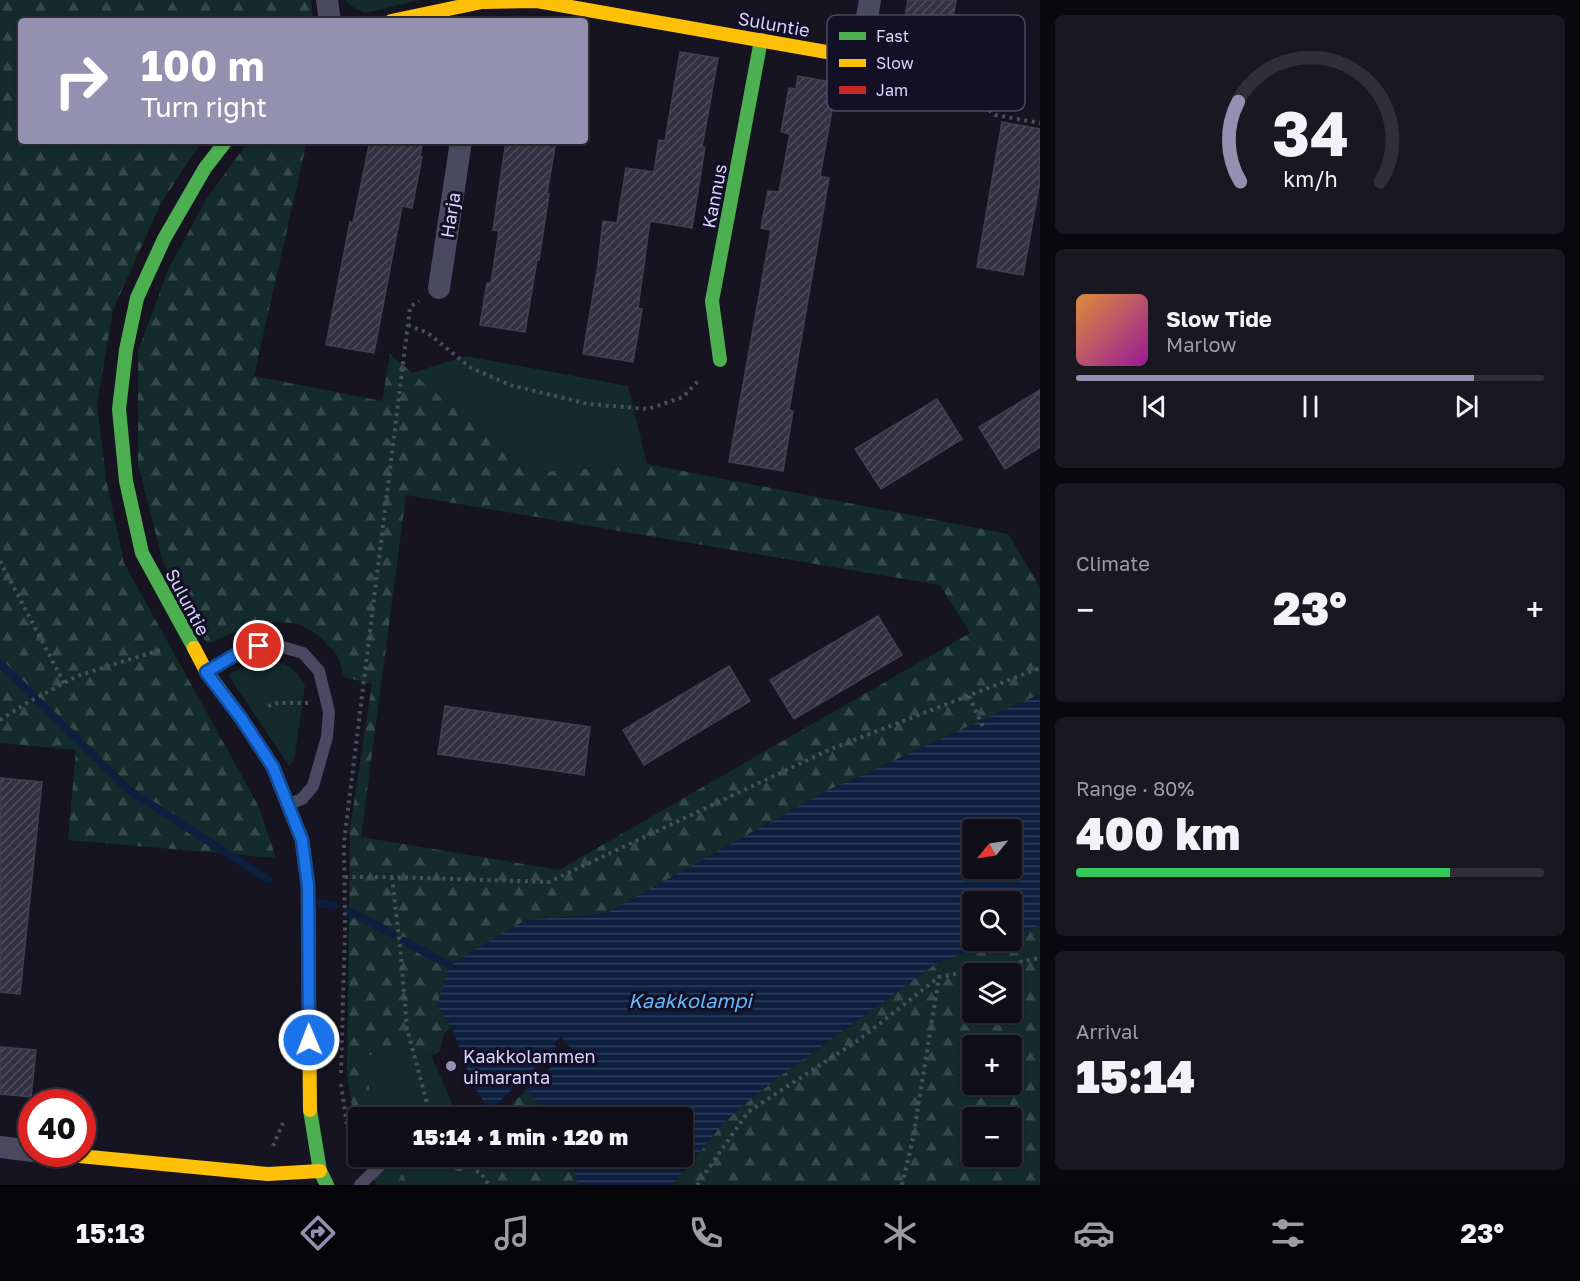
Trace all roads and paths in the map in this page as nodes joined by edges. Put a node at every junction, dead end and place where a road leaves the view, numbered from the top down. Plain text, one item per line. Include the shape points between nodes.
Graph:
1 (327, 0) edge
2 (870, 0) edge
3 (589, 5) edge
4 (480, 11) edge
5 (867, 15) edge
6 (330, 18) edge
7 (418, 18) edge
8 (761, 40) junction
9 (827, 52) edge
10 (990, 111) edge
11 (1040, 123) edge
12 (224, 144) edge
13 (461, 144) edge
14 (439, 288) joint
15 (408, 325) junction
16 (720, 360) joint
17 (0, 561) edge
18 (165, 648) dead end
19 (1040, 668) edge
20 (206, 672) junction
21 (64, 682) junction
22 (969, 696) junction
23 (0, 720) edge
24 (984, 729) dead end
25 (288, 804) junction
26 (345, 877) junction
27 (392, 877) junction
28 (1040, 958) edge
29 (939, 977) junction
30 (428, 1107) edge
31 (285, 1117) dead end
32 (0, 1148) edge
33 (18, 1150) edge
34 (96, 1158) edge
35 (378, 1167) edge
36 (320, 1171) junction
37 (268, 1174) junction
38 (362, 1184) edge
39 (327, 1185) edge
40 (697, 1185) edge
41 (902, 1185) edge

1 - 6 street
2 - 5 street
3 - 4 street, Suluntie via 537,1
3 - 8 street, Suluntie
4 - 7 street, Suluntie
8 - 9 street, Suluntie
8 - 16 street, Kannus via 712,301
10 - 11 path
12 - 20 street, Suluntie via 205,168 164,239 137,298 119,409 126,481 142,553
13 - 14 street, Harja
14 - 15 path via 410,307
15 - 16 path via 428,333 471,368 510,385 588,404 648,409 683,397
15 - 26 path via 344,842
17 - 21 path
18 - 21 path
19 - 22 path
20 - 25 street, Suluntie via 273,767
20 - 25 lane via 259,646 303,653 319,670 329,712 327,737 313,786 302,799
21 - 23 path
22 - 24 path
22 - 27 path via 831,749 549,882
25 - 36 street, Suluntie via 302,840 308,886 310,1110
26 - 27 path
26 - 38 path via 341,1084 350,1145
27 - 30 path via 407,1028
28 - 29 path
29 - 40 path via 860,1039 748,1112
29 - 41 path
31 - 37 path via 270,1152
32 - 33 street
34 - 37 street
35 - 38 lane
36 - 37 street
36 - 39 street, Suluntie

